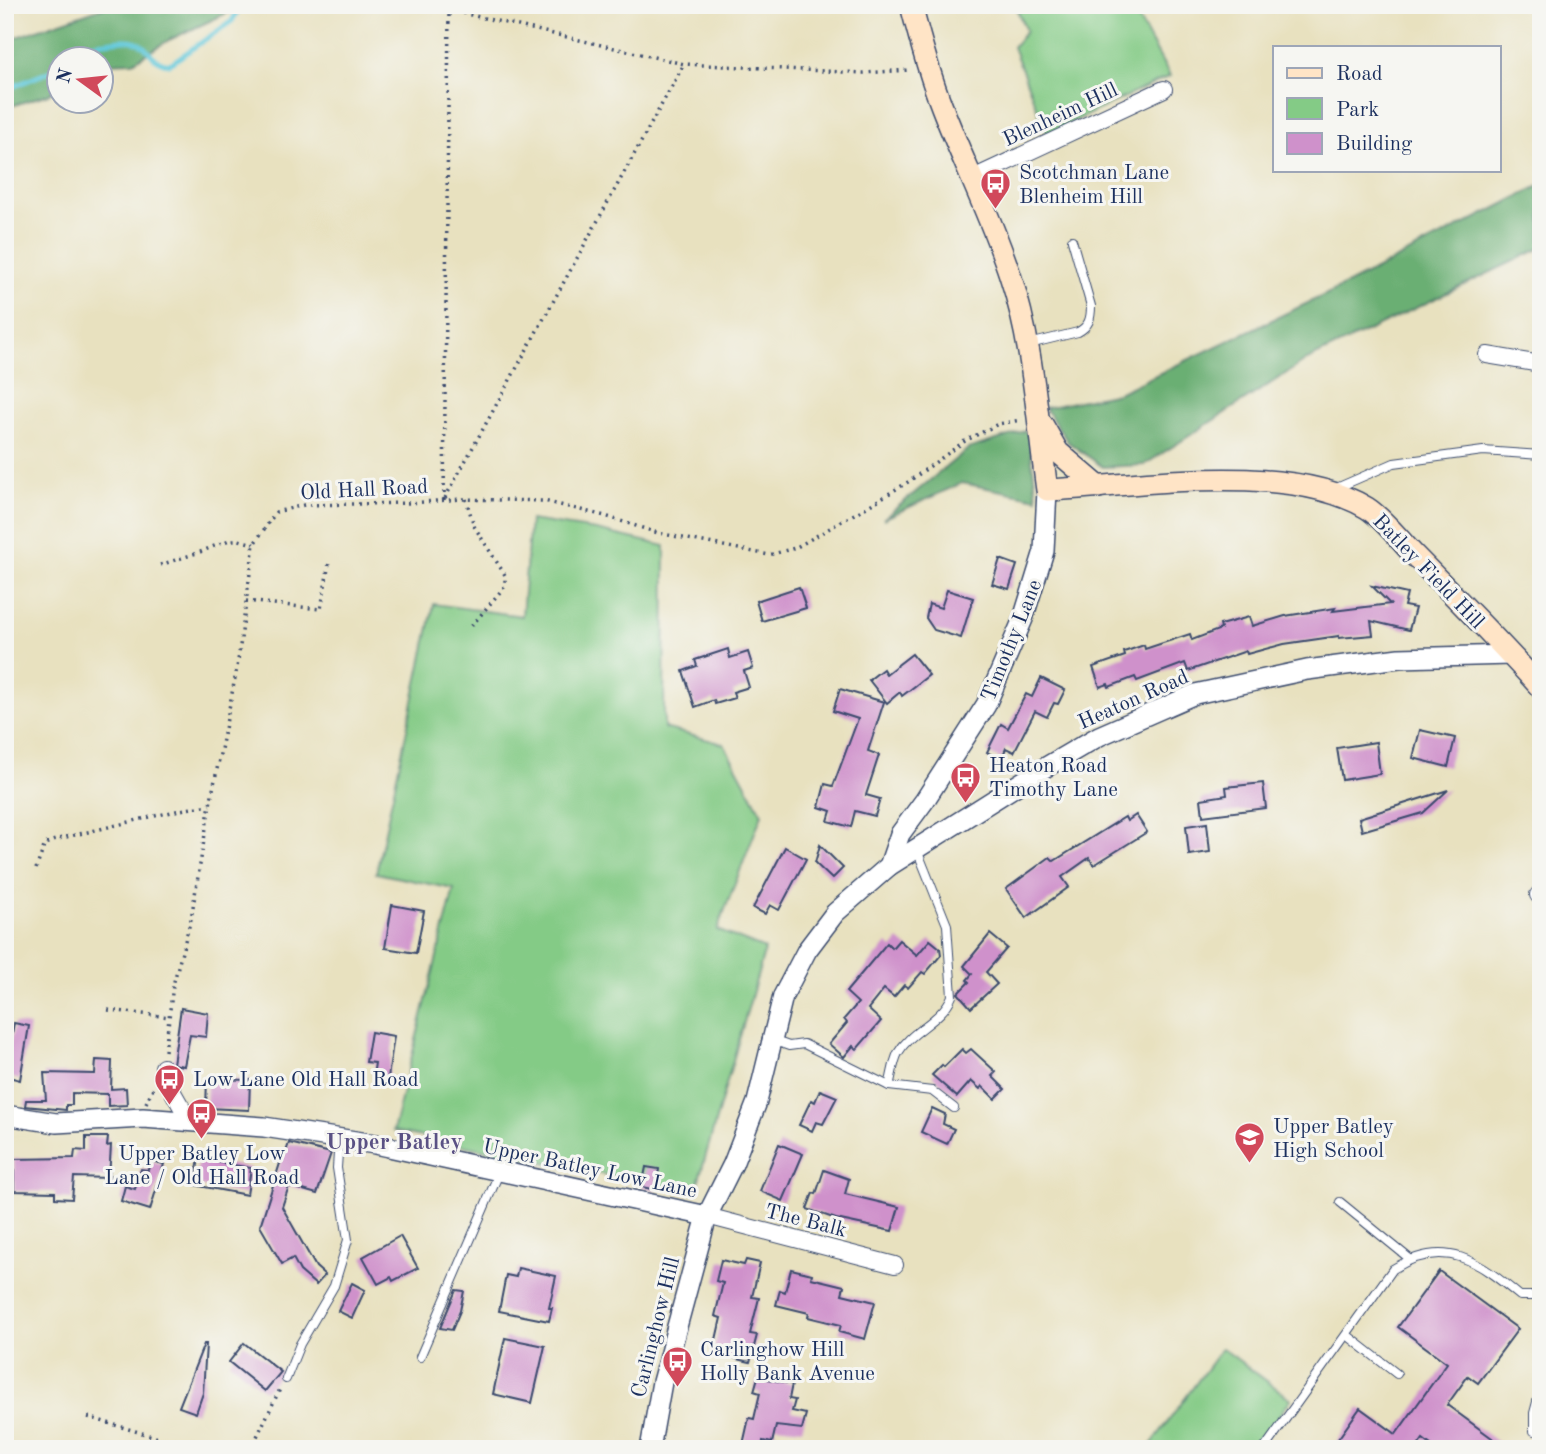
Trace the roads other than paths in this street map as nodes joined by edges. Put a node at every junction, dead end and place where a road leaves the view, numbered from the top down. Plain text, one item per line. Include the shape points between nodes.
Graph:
1 (911, 5) edge
2 (1164, 89) dead end
3 (973, 178) junction
4 (1072, 240) dead end
5 (1027, 344) junction
6 (1487, 355) dead end
7 (1541, 364) edge
8 (1037, 416) junction
9 (1541, 454) edge
10 (1099, 487) junction
11 (1047, 489) junction
12 (1329, 491) junction
13 (1511, 655) junction
14 (1541, 688) edge
15 (916, 848) junction
16 (889, 866) junction
17 (772, 1040) junction
18 (163, 1067) road end
19 (889, 1086) junction
20 (954, 1108) dead end
21 (5, 1115) edge
22 (190, 1122) junction
23 (339, 1138) junction
24 (499, 1172) junction
25 (1340, 1202) dead end
26 (708, 1216) junction
27 (1410, 1259) junction
28 (895, 1265) dead end
29 (1541, 1296) edge
30 (1347, 1335) junction
31 (420, 1357) dead end
32 (1397, 1374) dead end
33 (286, 1379) road end
34 (1541, 1387) edge
35 (1534, 1432) dead end
36 (650, 1449) edge
37 (1264, 1449) edge

1 - 3 main road, Timothy Lane via 928,68
2 - 3 street, Blenheim Hill
3 - 5 main road, Timothy Lane via 1011,278
4 - 5 lane via 1091,317 1078,332
5 - 8 main road, Timothy Lane
6 - 7 street
8 - 10 main road via 1058,452
8 - 11 main road, Timothy Lane
9 - 12 lane via 1483,451 1394,463
10 - 11 main road, Batley Field Hill
10 - 12 main road, Batley Field Hill via 1272,480
11 - 16 street, Timothy Lane via 1044,551 1023,619 986,705 900,834
12 - 13 main road, Batley Field Hill via 1369,509
13 - 14 main road, Batley Field Hill
13 - 15 street, Heaton Road via 1399,657 1307,670 1195,694 1099,736
15 - 16 street, Heaton Road
15 - 19 lane via 947,925 952,996 948,1007 899,1051
16 - 17 street, Timothy Lane via 835,914 807,950 783,996
17 - 19 lane via 804,1044
17 - 26 street, Timothy Lane via 757,1102
18 - 22 street
19 - 20 lane via 932,1091
21 - 22 street, Upper Batley Low Lane via 55,1123 143,1118
22 - 23 street, Upper Batley Low Lane
23 - 24 street, Upper Batley Low Lane
23 - 33 lane via 337,1168 348,1240 334,1286 300,1344
24 - 26 street, Upper Batley Low Lane
24 - 31 lane
25 - 27 lane
26 - 28 street, The Balk
26 - 36 street, Carlinghow Hill via 662,1382
27 - 29 lane via 1438,1252 1461,1256 1520,1296
27 - 30 lane via 1394,1269
30 - 32 lane
30 - 37 lane
34 - 35 lane

